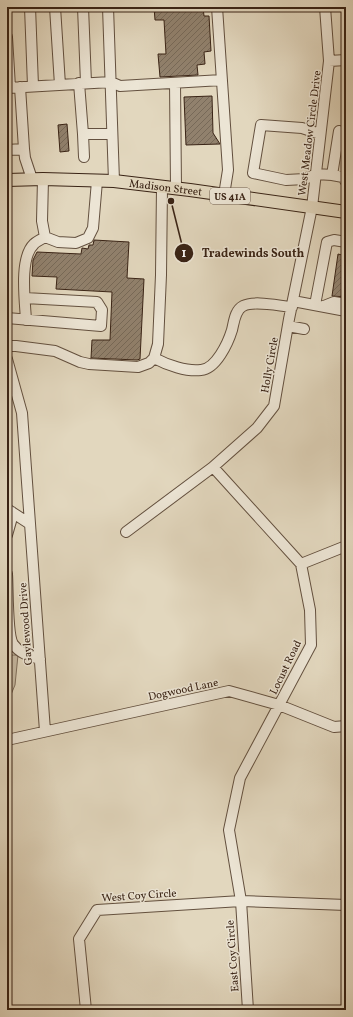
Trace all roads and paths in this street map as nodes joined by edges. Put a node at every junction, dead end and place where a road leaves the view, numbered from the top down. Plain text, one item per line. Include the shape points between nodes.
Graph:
1 (30, 7) edge
2 (55, 7) edge
3 (83, 7) edge
4 (108, 7) edge
5 (217, 7) edge
6 (326, 7) edge
7 (7, 37) edge
8 (346, 60) edge
9 (329, 61) junction
10 (222, 80) junction
11 (111, 82) junction
12 (83, 83) junction
13 (175, 83) junction
14 (60, 85) junction
15 (33, 86) junction
16 (12, 87) edge
17 (321, 131) junction
18 (343, 131) edge
19 (83, 134) junction
20 (112, 134) junction
21 (24, 149) junction
22 (7, 150) edge
23 (84, 157) dead end
24 (316, 174) junction
25 (332, 175) junction
26 (38, 179) junction
27 (7, 180) edge
28 (97, 180) junction
29 (114, 181) junction
30 (346, 182) edge
31 (162, 186) junction
32 (176, 188) junction
33 (224, 195) junction
34 (312, 207) junction
35 (346, 212) edge
36 (45, 237) junction
37 (346, 242) edge
38 (25, 298) junction
39 (292, 304) junction
40 (346, 304) edge
41 (319, 306) junction
42 (346, 311) edge
43 (7, 318) edge
44 (26, 320) junction
45 (288, 326) junction
46 (304, 329) dead end
47 (7, 346) edge
48 (154, 358) junction
49 (7, 359) edge
50 (213, 467) junction
51 (9, 510) edge
52 (30, 524) junction
53 (126, 532) dead end
54 (7, 535) edge
55 (346, 546) edge
56 (301, 564) junction
57 (7, 574) edge
58 (40, 659) junction
59 (279, 705) junction
60 (346, 726) edge
61 (45, 731) junction
62 (7, 740) edge
63 (241, 901) junction
64 (346, 905) edge
65 (86, 1010) edge
66 (248, 1010) edge

1 - 15 street
2 - 14 street
3 - 12 street
4 - 11 street
5 - 10 street
6 - 9 street, West Meadow Circle Drive
7 - 16 street
8 - 9 street
9 - 17 street, West Meadow Circle Drive
10 - 13 street
10 - 33 street via 228,170
11 - 12 street
11 - 13 street via 120,86
11 - 20 street
12 - 14 street
12 - 19 street
13 - 32 street
14 - 15 street
15 - 16 street
16 - 21 street
17 - 18 street
17 - 24 street, West Meadow Circle Drive
17 - 24 street via 261,125 253,173 286,180 305,179
18 - 25 street
19 - 20 street
19 - 23 street
20 - 29 street
21 - 22 street
21 - 26 street via 25,158
24 - 25 street
24 - 34 street, West Meadow Circle Drive
25 - 30 street via 343,177
26 - 27 main road, Madison Street / US 41A
26 - 28 main road, Madison Street / US 41A
26 - 36 street
28 - 29 main road, Madison Street / US 41A
28 - 36 street via 93,228 88,238 76,243 58,242
29 - 31 main road, Madison Street / US 41A
31 - 32 main road, Madison Street / US 41A
31 - 48 street via 158,344
32 - 33 main road, Madison Street / US 41A
33 - 34 main road, Madison Street / US 41A
34 - 35 main road, Madison Street / US 41A
34 - 39 street, Holly Circle
36 - 38 street via 34,244 28,252
37 - 41 street via 327,242
38 - 44 street
38 - 44 street via 97,302 102,310 101,326
39 - 41 street
39 - 45 street, Holly Circle
39 - 48 street via 252,303 239,309 223,353 208,368 202,370 168,365
40 - 41 street via 334,302
41 - 42 street
43 - 44 street
45 - 46 street
45 - 50 street, Holly Circle via 274,406 257,428
47 - 48 street via 55,352 89,364 138,367
49 - 52 street, Gaylewood Drive via 22,413
50 - 53 street, Holly Circle
50 - 56 street
51 - 52 street
51 - 54 street via 11,521
52 - 58 street, Gaylewood Drive
55 - 56 street
56 - 59 street, Locust Road via 310,610 311,645
57 - 58 street via 12,644 23,654
58 - 61 street, Gaylewood Drive
59 - 60 street, Dogwood Lane via 334,727
59 - 61 street, Dogwood Lane via 229,691
59 - 63 street, Locust Road via 240,778 229,830
61 - 62 street
63 - 64 street
63 - 65 street, West Coy Circle via 97,910 79,939
63 - 66 street, East Coy Circle

